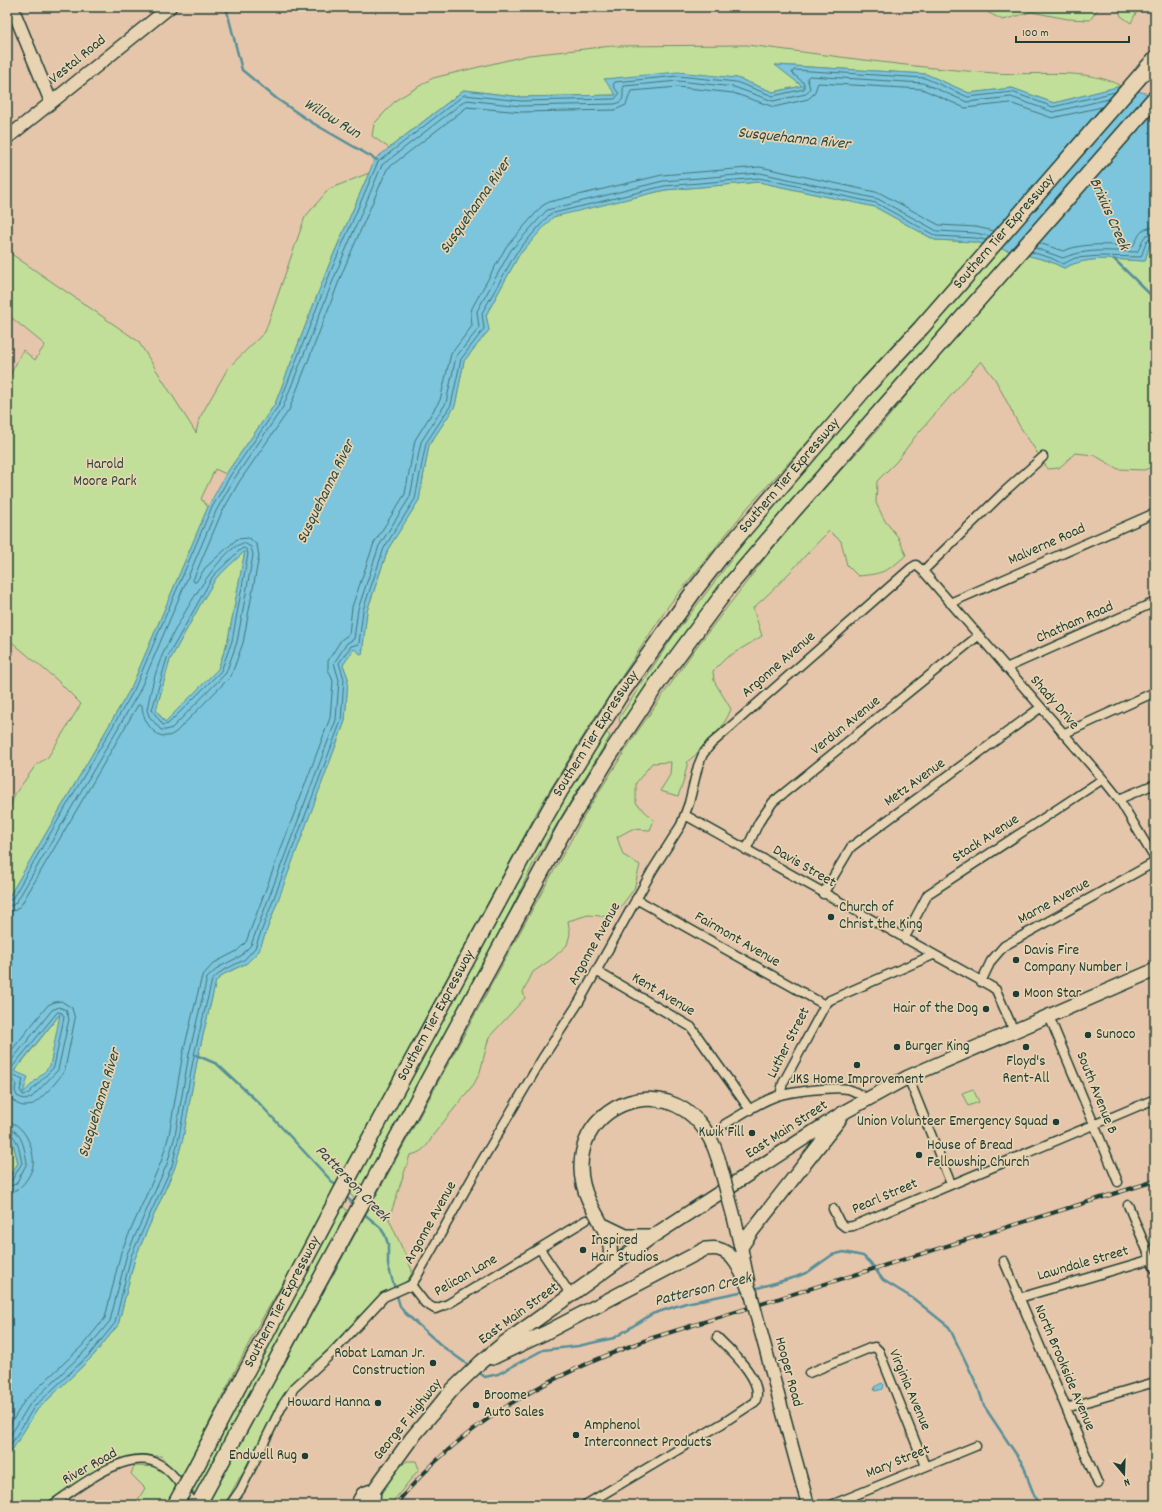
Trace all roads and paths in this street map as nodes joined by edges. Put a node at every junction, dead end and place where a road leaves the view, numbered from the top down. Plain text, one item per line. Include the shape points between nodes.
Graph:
1 (12, 7) edge
2 (170, 7) edge
3 (1155, 59) edge
4 (1155, 98) edge
5 (51, 102) junction
6 (7, 138) edge
7 (1043, 458) dead end
8 (1155, 513) edge
9 (923, 571) junction
10 (1155, 602) edge
11 (950, 603) junction
12 (978, 636) junction
13 (1006, 668) junction
14 (1155, 692) edge
15 (1040, 708) junction
16 (1063, 734) junction
17 (1103, 779) junction
18 (1155, 784) edge
19 (1119, 799) junction
20 (685, 816) junction
21 (746, 850) junction
22 (1155, 861) edge
23 (823, 894) junction
24 (636, 899) junction
25 (904, 939) junction
26 (933, 955) junction
27 (1155, 970) edge
28 (596, 971) junction
29 (981, 982) junction
30 (825, 1005) junction
31 (1049, 1016) junction
32 (1014, 1031) junction
33 (908, 1077) junction
34 (780, 1095) junction
35 (867, 1099) junction
36 (1155, 1099) edge
37 (750, 1110) junction
38 (846, 1111) junction
39 (725, 1124) dead end
40 (1094, 1125) junction
41 (1118, 1182) dead end
42 (951, 1184) junction
43 (1128, 1205) dead end
44 (833, 1209) dead end
45 (586, 1220) dead end
46 (601, 1224) junction
47 (654, 1236) junction
48 (741, 1247) junction
49 (540, 1249) junction
50 (1153, 1258) edge
51 (1004, 1261) dead end
52 (610, 1267) junction
53 (742, 1268) junction
54 (1155, 1269) edge
55 (411, 1285) junction
56 (751, 1294) joint
57 (571, 1295) junction
58 (1019, 1298) junction
59 (717, 1337) dead end
60 (480, 1362) junction
61 (470, 1373) joint
62 (809, 1373) dead end
63 (1155, 1382) edge
64 (1066, 1408) junction
65 (976, 1446) dead end
66 (925, 1466) junction
67 (1098, 1484) dead end
68 (374, 1490) junction
69 (594, 1502) edge
70 (52, 1505) edge
71 (175, 1505) edge
72 (197, 1505) edge
73 (230, 1505) edge
74 (357, 1505) edge
75 (369, 1505) edge
76 (584, 1505) edge
77 (808, 1505) edge
78 (831, 1505) edge

1 - 5 street
2 - 5 street, Vestal Road
3 - 71 highway, Southern Tier Expressway, bridge via 722,555 620,695 557,797 341,1193
4 - 72 highway, Southern Tier Expressway via 730,585 659,681 565,828
5 - 6 street, Vestal Road
7 - 9 street via 1005,491
8 - 11 street, Malverne Road
9 - 11 street, Shady Drive
9 - 20 street, Argonne Avenue via 916,565 911,568 711,744 698,766
10 - 13 street, Chatham Road
11 - 12 street, Shady Drive
12 - 13 street, Shady Drive
12 - 21 street, Verdun Avenue via 773,802 759,822
13 - 15 street, Shady Drive
14 - 16 street
15 - 16 street, Shady Drive
15 - 23 street, Metz Avenue via 851,847
16 - 17 street, Shady Drive
17 - 19 street, Shady Drive
17 - 25 street, Stack Avenue via 928,894
18 - 19 street
19 - 22 street, Shady Drive
20 - 21 street, Davis Street
20 - 24 street, Argonne Avenue
21 - 23 street, Davis Street
22 - 29 street, Marne Avenue via 1004,946 991,961
23 - 25 street, Davis Street
24 - 28 street, Argonne Avenue
24 - 30 street, Fairmont Avenue
25 - 26 street, Davis Street
26 - 29 street, Davis Street
26 - 30 street via 830,1000
27 - 31 main road, East Main Street
28 - 37 street, Kent Avenue via 691,1027
28 - 55 street, Argonne Avenue
29 - 32 street, Davis Street via 996,990
30 - 34 street, Luther Street via 783,1083
31 - 32 main road, East Main Street
31 - 40 street, South Avenue B
32 - 33 main road, East Main Street
33 - 35 main road, East Main Street
33 - 42 street
34 - 35 street via 846,1089
34 - 37 street
35 - 38 main road, East Main Street
36 - 40 street, Pearl Street
37 - 39 street
38 - 47 main road, East Main Street
38 - 48 main road
40 - 41 street, South Avenue B
40 - 42 street, Pearl Street
42 - 44 street, Pearl Street via 853,1226 845,1227 840,1223
43 - 50 street
45 - 49 street, Pelican Lane
46 - 47 main road via 626,1236
46 - 48 main road, bridge via 583,1187 580,1168 586,1140 597,1123 620,1106 647,1100 667,1102 687,1111 710,1137 718,1158
46 - 52 main road via 610,1245
47 - 52 main road, East Main Street
48 - 53 street
49 - 55 street, Pelican Lane via 448,1304 435,1309 425,1302
49 - 57 street
50 - 54 street
50 - 58 street, Lawndale Street
51 - 58 street, North Brookside Avenue
52 - 57 main road, East Main Street
53 - 56 main road
53 - 60 main road via 729,1255 718,1249 705,1249 514,1348
55 - 73 street, Argonne Avenue via 384,1297 332,1354 294,1388
56 - 77 street, Hooper Road, bridge
57 - 60 main road, East Main Street
58 - 64 street, North Brookside Avenue
59 - 69 street via 748,1371 758,1392 755,1402
60 - 61 main road, East Main Street
61 - 68 main road, George F Highway via 452,1390 411,1439
62 - 66 street, Virginia Avenue via 870,1348 879,1351
63 - 64 street
64 - 67 street, North Brookside Avenue
65 - 66 street, Mary Street
66 - 78 street, Mary Street
68 - 74 main road, George F Highway via 364,1494
68 - 75 main road, George F Highway via 373,1500
69 - 76 street
70 - 72 street, River Road via 112,1467 131,1460 149,1459 160,1464

